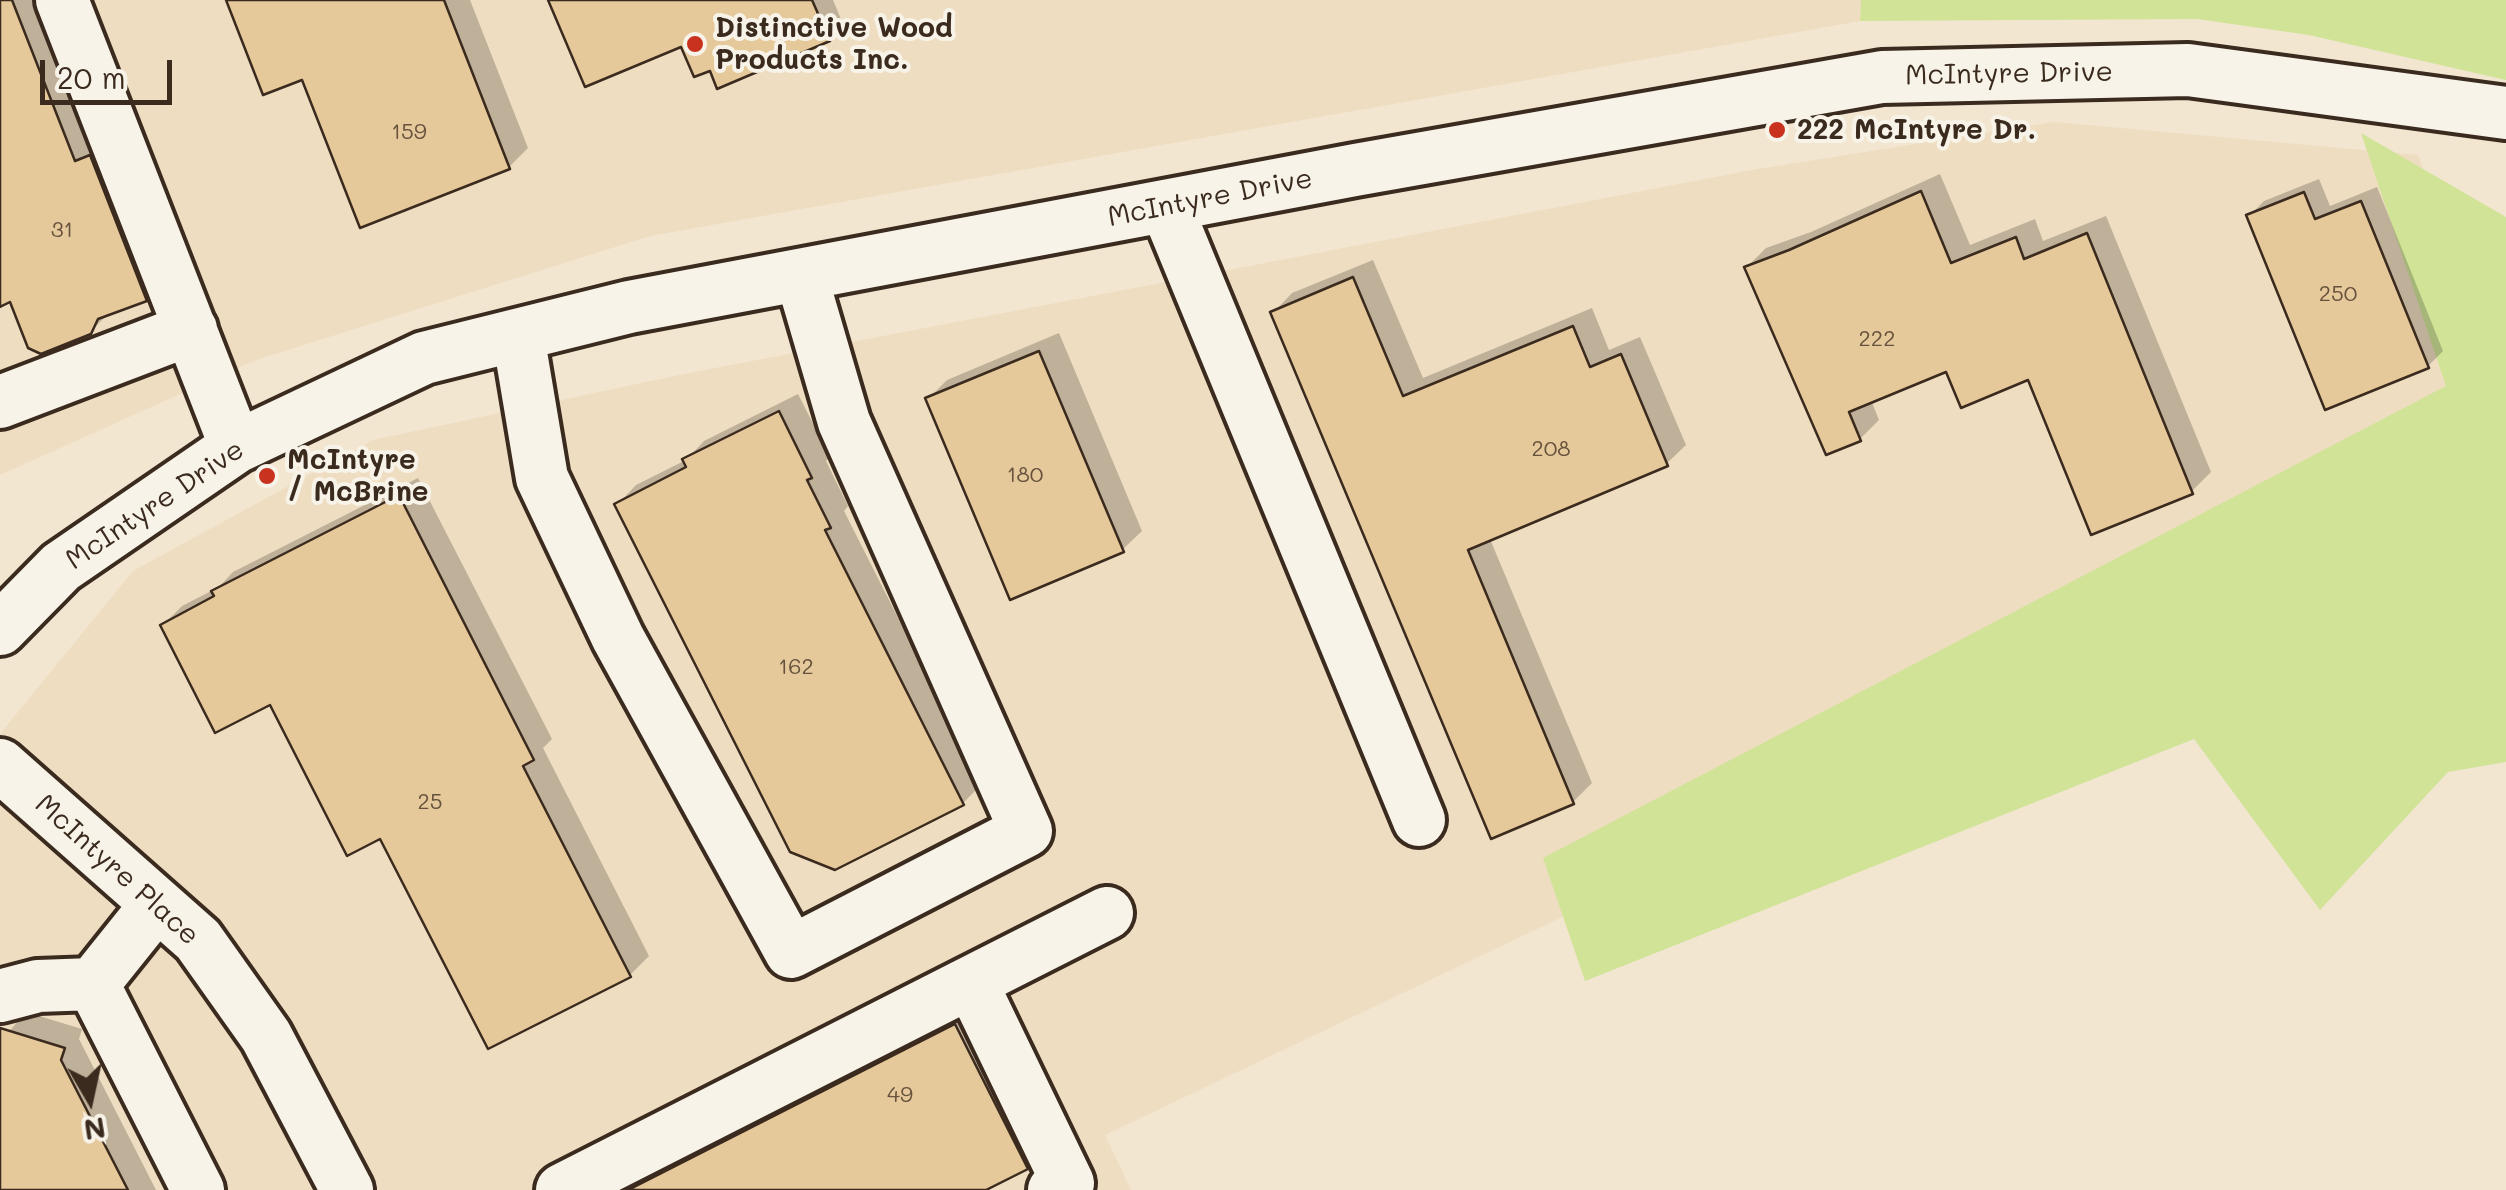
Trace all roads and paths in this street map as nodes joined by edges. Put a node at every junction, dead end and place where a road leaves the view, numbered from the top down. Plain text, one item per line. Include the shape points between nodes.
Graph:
1 (62, 0) edge
2 (2506, 113) edge
3 (1166, 206) junction
4 (801, 275) junction
5 (191, 329) junction
6 (518, 335) junction
7 (0, 402) edge
8 (236, 448) junction
9 (0, 629) edge
10 (0, 764) edge
11 (1420, 820) dead end
12 (157, 904) junction
13 (1107, 913) dead end
14 (971, 982) junction
15 (93, 984) junction
16 (0, 996) edge
17 (198, 1190) edge
18 (346, 1190) edge
19 (562, 1190) edge
20 (1054, 1190) edge

1 - 5 street
2 - 3 street, McIntyre Drive via 2188,70 1882,77
3 - 4 street, McIntyre Drive
3 - 11 street
4 - 6 street, McIntyre Drive
4 - 6 street via 844,422 1026,830 791,952 618,638 542,478
5 - 7 street
5 - 8 street
6 - 8 street, McIntyre Drive via 424,358
8 - 9 street, McIntyre Drive via 61,567
10 - 12 street, McIntyre Place
12 - 15 street
12 - 18 street, McIntyre Place via 198,940 266,1036
13 - 14 street
14 - 19 street
14 - 20 street via 1068,1183
15 - 16 street via 38,986
15 - 17 street

